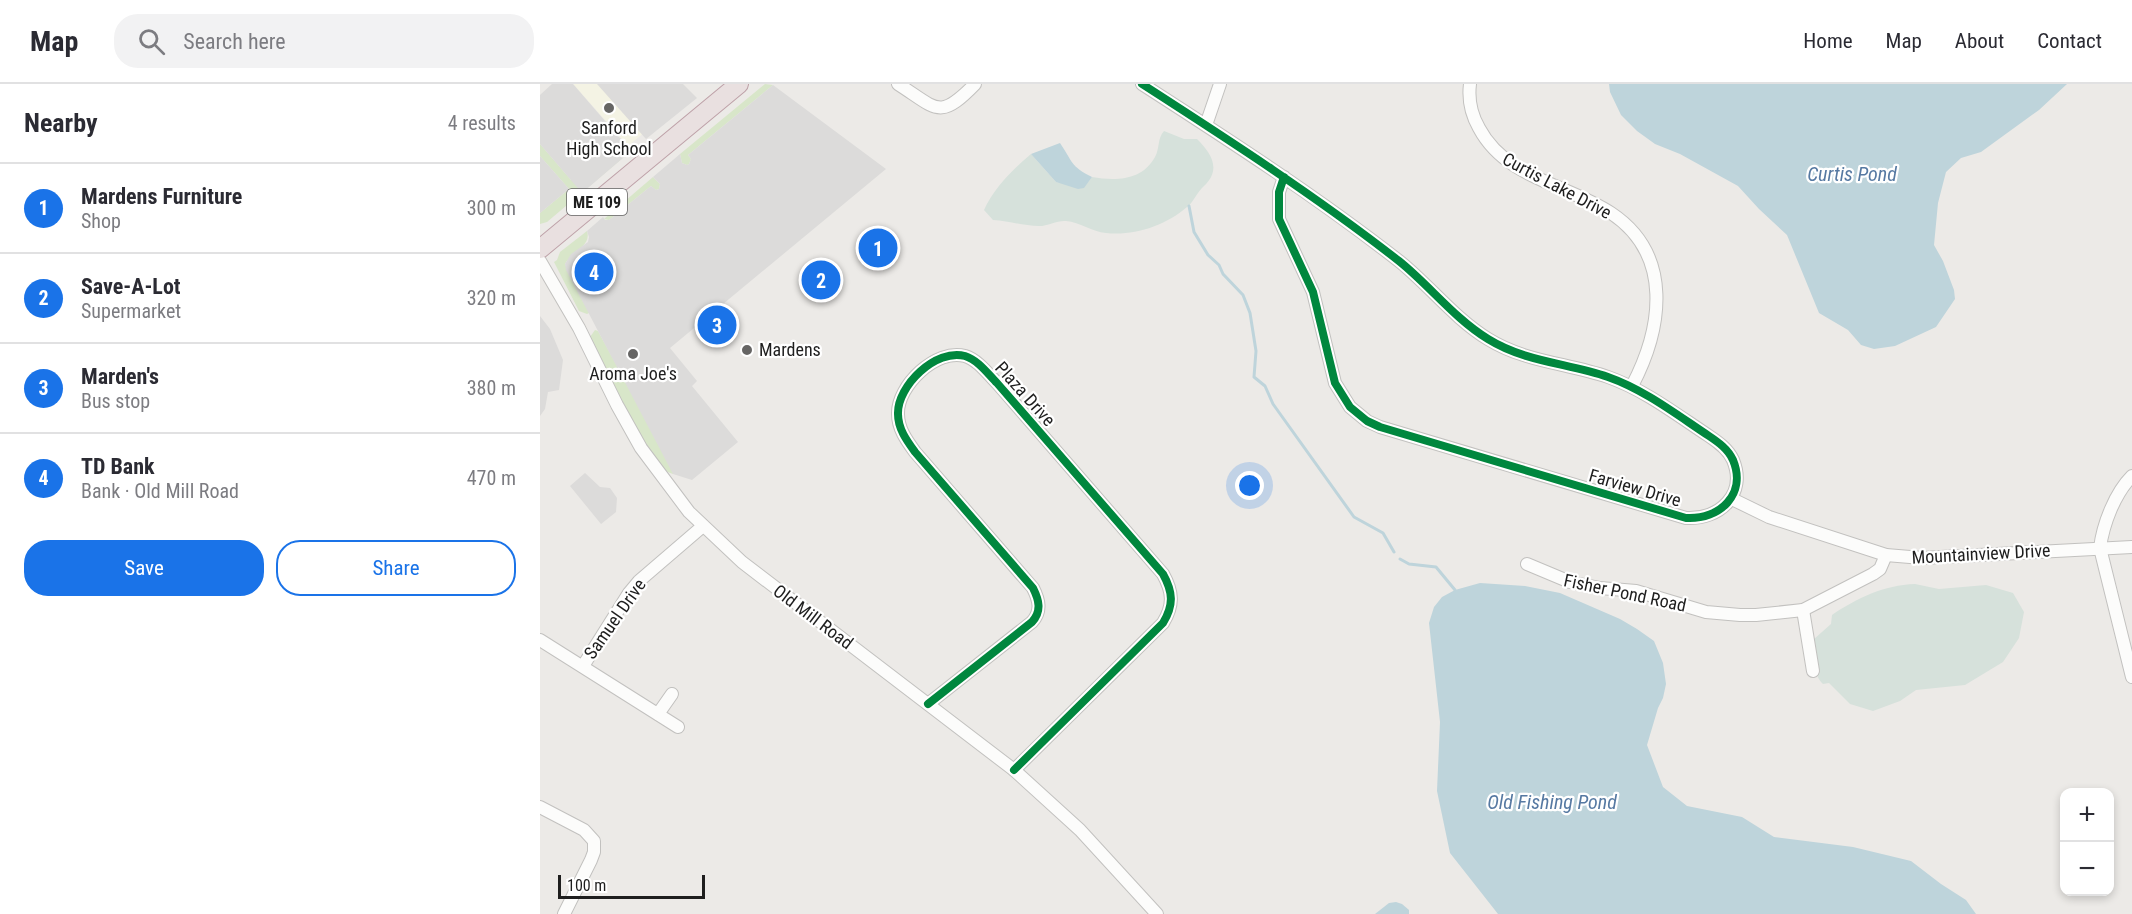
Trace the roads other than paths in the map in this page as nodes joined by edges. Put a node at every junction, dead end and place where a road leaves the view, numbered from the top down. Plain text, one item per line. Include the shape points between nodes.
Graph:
1 (739, 84) edge
2 (898, 84) edge
3 (975, 84) edge
4 (1142, 84) edge
5 (1220, 84) edge
6 (1470, 84) edge
7 (1206, 125) junction
8 (1284, 177) junction
9 (540, 249) edge
10 (540, 261) edge
11 (1632, 387) junction
12 (2132, 476) edge
13 (1732, 499) junction
14 (703, 526) junction
15 (2132, 547) edge
16 (2100, 548) junction
17 (1886, 555) junction
18 (1527, 564) dead end
19 (1803, 610) junction
20 (540, 640) edge
21 (583, 666) junction
22 (1814, 671) dead end
23 (2132, 677) edge
24 (672, 694) dead end
25 (928, 704) junction
26 (658, 714) junction
27 (678, 728) dead end
28 (1014, 770) junction
29 (540, 807) edge
30 (564, 914) edge
31 (1157, 914) edge

1 - 9 highway, ME 109
2 - 3 street via 928,104 942,108 955,104
4 - 7 street
5 - 7 street
6 - 11 street, Curtis Lake Drive via 1474,117 1494,150 1522,171 1612,214 1647,254 1655,281 1657,311 1649,349
7 - 8 street
8 - 11 street via 1399,261 1489,339 1528,358 1592,372
8 - 13 street, Farview Drive via 1279,192 1279,219 1314,292 1335,383 1364,420 1686,518 1715,513
10 - 14 street, Old Mill Road via 637,441
11 - 13 street via 1728,452 1736,480
12 - 16 street via 2117,497
13 - 17 street, Mountainview Drive via 1770,517
14 - 21 street, Samuel Drive via 639,581
14 - 25 street, Old Mill Road via 742,562
15 - 16 street, Mountainview Drive
16 - 17 street, Mountainview Drive via 1922,558
16 - 23 street
17 - 19 street, Fisher Pond Road via 1873,574
18 - 19 street, Fisher Pond Road via 1570,582 1636,591 1706,612 1756,615
19 - 22 street
20 - 21 street
21 - 26 street
24 - 26 street
25 - 28 street, Old Mill Road
25 - 28 street, Plaza Drive via 1032,622 1039,608 1033,588 915,452 900,427 898,405 909,383 933,363 956,354 973,360 997,383 1163,574 1172,594 1163,623
26 - 27 street
28 - 31 street, Old Mill Road via 1080,830
29 - 30 street via 584,830 594,841 591,860

